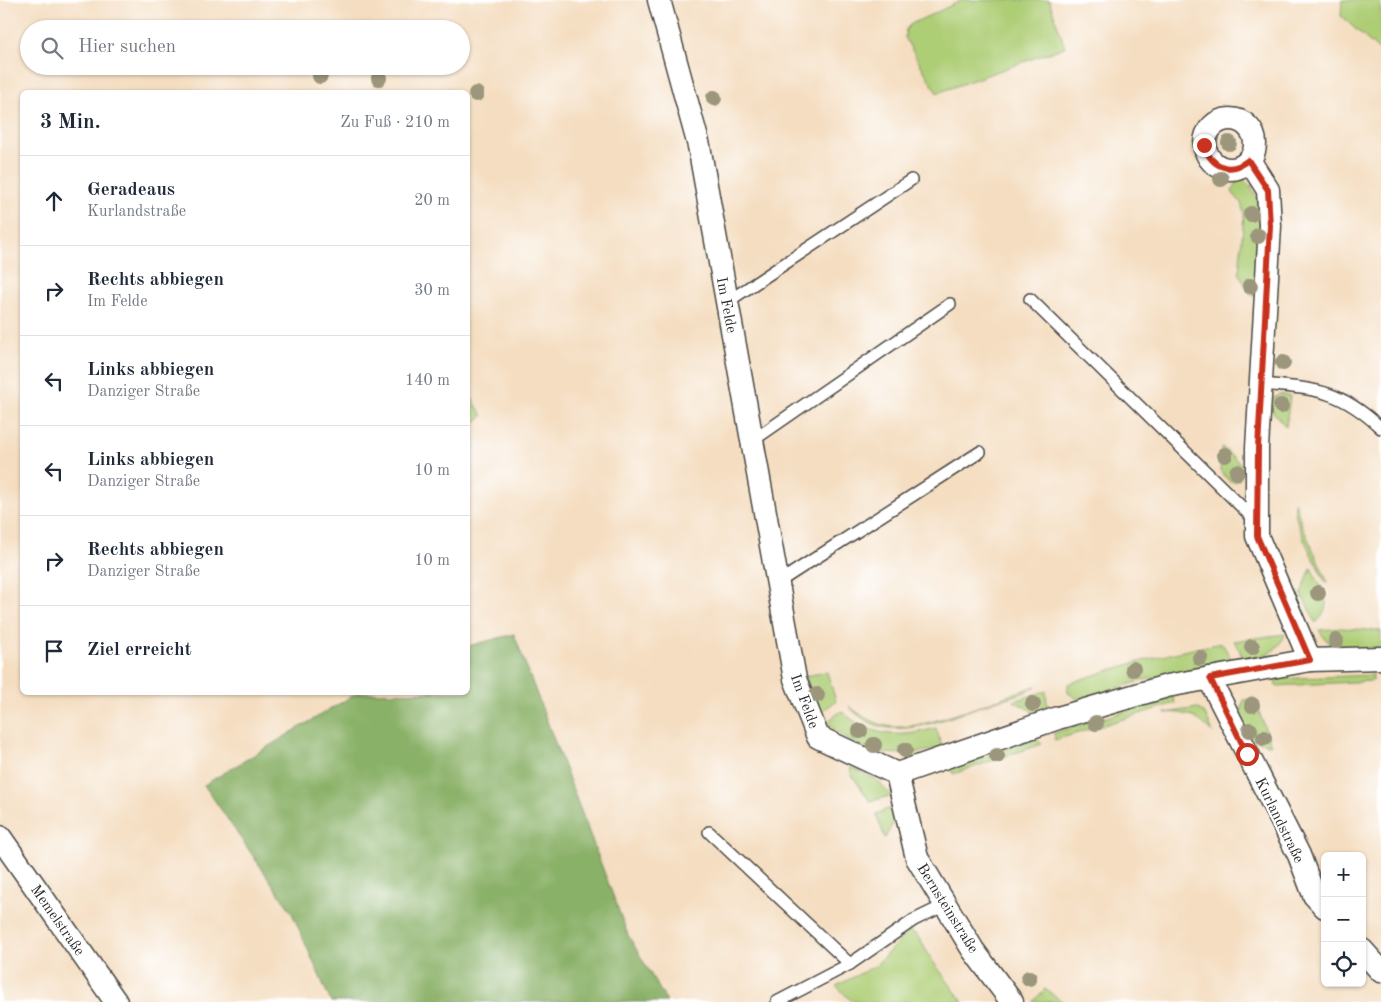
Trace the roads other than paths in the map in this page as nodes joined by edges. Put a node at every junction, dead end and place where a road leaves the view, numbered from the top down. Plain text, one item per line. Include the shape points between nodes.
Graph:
1 (659, 0) edge
2 (1248, 160) dead end
3 (911, 180) dead end
4 (1030, 300) dead end
5 (727, 302) junction
6 (950, 304) dead end
7 (1261, 384) junction
8 (1381, 428) edge
9 (752, 441) junction
10 (980, 452) dead end
11 (1258, 522) junction
12 (777, 583) junction
13 (1381, 658) edge
14 (1310, 660) junction
15 (1210, 678) junction
16 (897, 774) junction
17 (709, 832) dead end
18 (0, 837) edge
19 (1321, 903) edge
20 (945, 905) junction
21 (1366, 954) edge
22 (850, 964) junction
23 (1381, 971) edge
24 (116, 1002) edge
25 (777, 1002) edge
26 (1012, 1002) edge

1 - 5 street, Im Felde via 699,146
2 - 7 street via 1268,190 1270,226
3 - 5 lane
4 - 11 lane
5 - 9 street, Im Felde
6 - 9 lane
7 - 8 lane via 1334,394 1359,408
7 - 11 street
9 - 12 street, Im Felde
10 - 12 lane
11 - 14 street via 1257,536
12 - 16 street, Im Felde via 795,679 818,737
13 - 14 street
14 - 15 street
15 - 16 street via 1167,686 1058,718
15 - 19 street, Kurlandstraße via 1300,855 1314,895
16 - 20 street, Bernsteinstraße via 917,858
17 - 22 lane
18 - 24 street, Memelstraße
20 - 22 lane via 914,920
20 - 26 street, Bernsteinstraße via 973,950
21 - 23 street
22 - 25 lane

